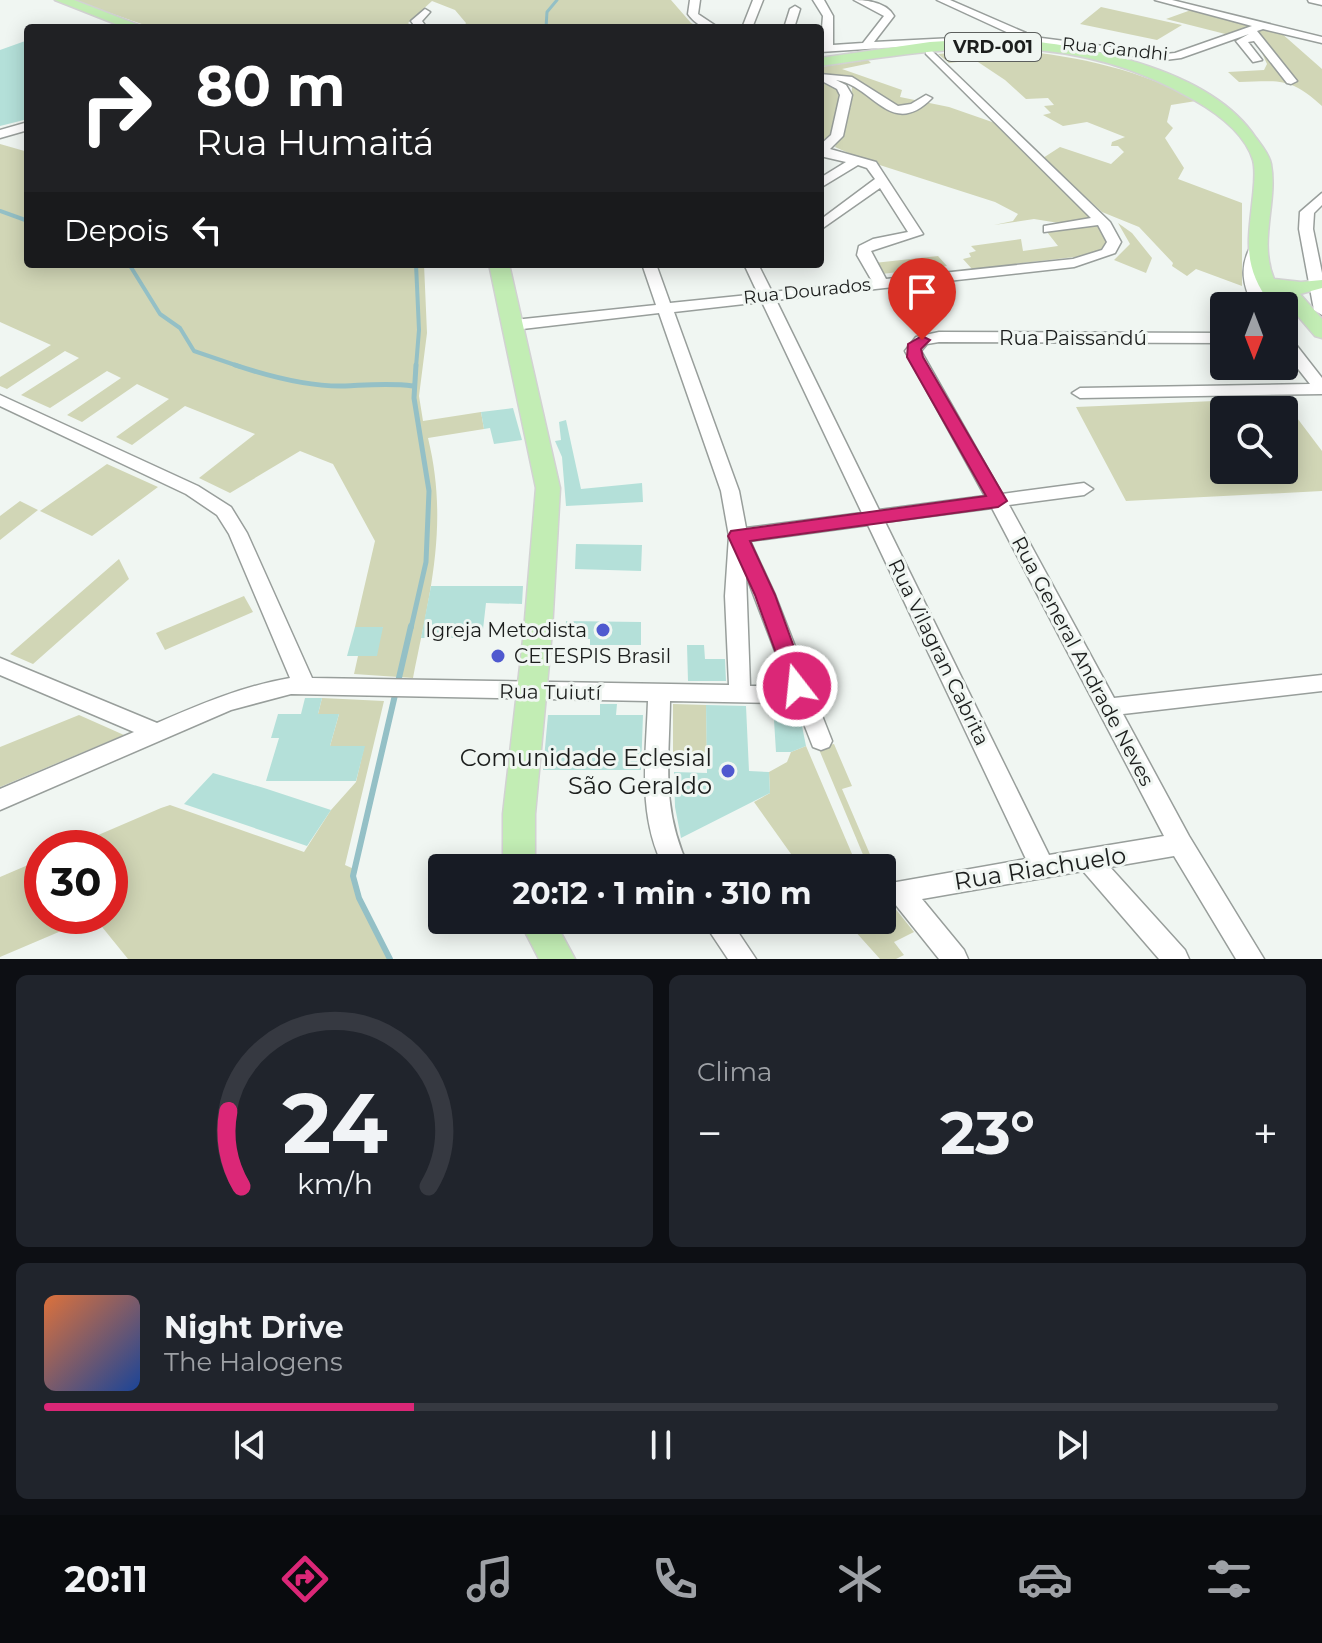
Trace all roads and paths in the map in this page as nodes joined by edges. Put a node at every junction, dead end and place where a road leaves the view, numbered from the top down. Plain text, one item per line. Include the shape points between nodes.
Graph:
1 (695, 0) edge
2 (758, 0) edge
3 (818, 0) edge
4 (859, 0) edge
5 (942, 0) edge
6 (1160, 0) edge
7 (1205, 0) edge
8 (1313, 0) edge
9 (1220, 1) edge
10 (55, 2) edge
11 (1322, 2) edge
12 (795, 9) dead end
13 (425, 12) dead end
14 (1223, 16) junction
15 (1239, 19) junction
16 (103, 24) edge
17 (126, 24) edge
18 (419, 24) edge
19 (708, 24) edge
20 (749, 24) edge
21 (790, 24) edge
22 (1256, 31) junction
23 (1322, 40) edge
24 (1030, 42) junction
25 (824, 43) edge
26 (866, 46) junction
27 (930, 52) junction
28 (824, 56) edge
29 (824, 56) edge
30 (824, 56) edge
31 (1257, 60) dead end
32 (824, 77) edge
33 (824, 79) edge
34 (1163, 80) junction
35 (1291, 81) dead end
36 (926, 98) dead end
37 (24, 127) edge
38 (0, 134) edge
39 (824, 148) edge
40 (824, 152) edge
41 (856, 161) junction
42 (824, 181) edge
43 (881, 181) junction
44 (1322, 197) edge
45 (1100, 221) junction
46 (824, 223) edge
47 (1049, 229) dead end
48 (1256, 249) junction
49 (500, 268) edge
50 (651, 268) edge
51 (753, 268) edge
52 (881, 283) junction
53 (1316, 284) junction
54 (1255, 292) edge
55 (1279, 292) edge
56 (1295, 292) edge
57 (768, 296) junction
58 (666, 307) junction
59 (1321, 308) edge
60 (1298, 313) edge
61 (1298, 320) edge
62 (514, 325) junction
63 (1322, 332) edge
64 (1210, 338) edge
65 (912, 342) joint
66 (1322, 351) edge
67 (1298, 358) edge
68 (1322, 389) edge
69 (1080, 393) dead end
70 (0, 400) edge
71 (1084, 489) dead end
72 (998, 501) junction
73 (874, 517) junction
74 (738, 536) junction
75 (765, 595) junction
76 (735, 596) junction
77 (0, 666) edge
78 (1322, 683) edge
79 (304, 685) junction
80 (532, 692) junction
81 (789, 692) junction
82 (659, 694) junction
83 (740, 694) junction
84 (1110, 707) junction
85 (158, 733) junction
86 (821, 741) dead end
87 (0, 800) edge
88 (1180, 844) junction
89 (519, 854) edge
90 (670, 854) edge
91 (1089, 861) junction
92 (1043, 868) junction
93 (544, 934) edge
94 (725, 934) edge
95 (558, 959) edge
96 (743, 959) edge
97 (955, 959) edge
98 (1176, 959) edge
99 (1251, 959) edge

1 - 19 street via 693,14
2 - 20 street
3 - 25 street via 828,16
4 - 26 street via 889,16
5 - 24 street
6 - 14 street
7 - 14 street
8 - 11 street
9 - 15 street
10 - 16 main road
10 - 17 main road
12 - 21 street
13 - 18 street
14 - 15 street
15 - 22 street
22 - 23 street
22 - 24 street, Rua Gandhi via 1165,57
22 - 31 street via 1241,43
22 - 35 street
24 - 26 street, Rua Gandhi via 947,39
24 - 28 main road
24 - 34 main road
26 - 29 street, Rua Gandhi
27 - 30 main road, VRD-001
27 - 34 main road, VRD-001 via 1031,49
27 - 45 street
32 - 36 street via 852,81 896,110 912,108
33 - 39 street via 846,93 837,136
34 - 48 main road via 1224,112 1260,155
37 - 38 street
40 - 41 street
41 - 42 street
41 - 43 street via 872,165
43 - 46 street
43 - 52 street via 916,234 864,249
44 - 53 street via 1307,212
45 - 47 street
45 - 52 street, Rua Dourados via 1114,242 1108,253 1095,259
48 - 54 street via 1248,266
48 - 55 main road via 1266,259
49 - 62 main road
50 - 58 street
51 - 57 street, Rua Vilagran Cabrita
52 - 57 street, Rua Dourados
53 - 56 main road
53 - 59 street
57 - 58 street, Rua Dourados
57 - 73 street, Rua Vilagran Cabrita
58 - 62 street, Rua Dourados
58 - 74 street via 727,479
60 - 63 main road
61 - 66 main road
62 - 80 main road via 548,488
64 - 65 street, Rua Paissandú via 939,337
65 - 72 street, Rua General Andrade Neves via 918,362
67 - 68 street
68 - 69 street
70 - 79 street via 192,490 224,511
71 - 72 street
72 - 73 street
72 - 84 street, Rua General Andrade Neves
73 - 74 street
73 - 92 street, Rua Vilagran Cabrita
74 - 75 street
74 - 76 street
75 - 76 street via 747,590
75 - 81 street via 796,677
76 - 83 street
77 - 85 street
78 - 84 street
79 - 80 street, Rua Tuiutí
79 - 85 street, Rua Tuiutí via 241,698
80 - 82 street, Rua Tuiutí
80 - 89 main road
81 - 83 street, Rua Tuiutí
81 - 86 street via 813,719
82 - 83 street, Rua Tuiutí
82 - 90 street via 659,812
84 - 88 street, Rua General Andrade Neves
85 - 87 street, Rua Tuiutí
88 - 91 street, Rua Riachuelo
88 - 99 street, Rua General Andrade Neves
91 - 92 street, Rua Riachuelo
91 - 98 street
92 - 97 street, Rua Riachuelo via 900,891
93 - 95 main road
94 - 96 street

